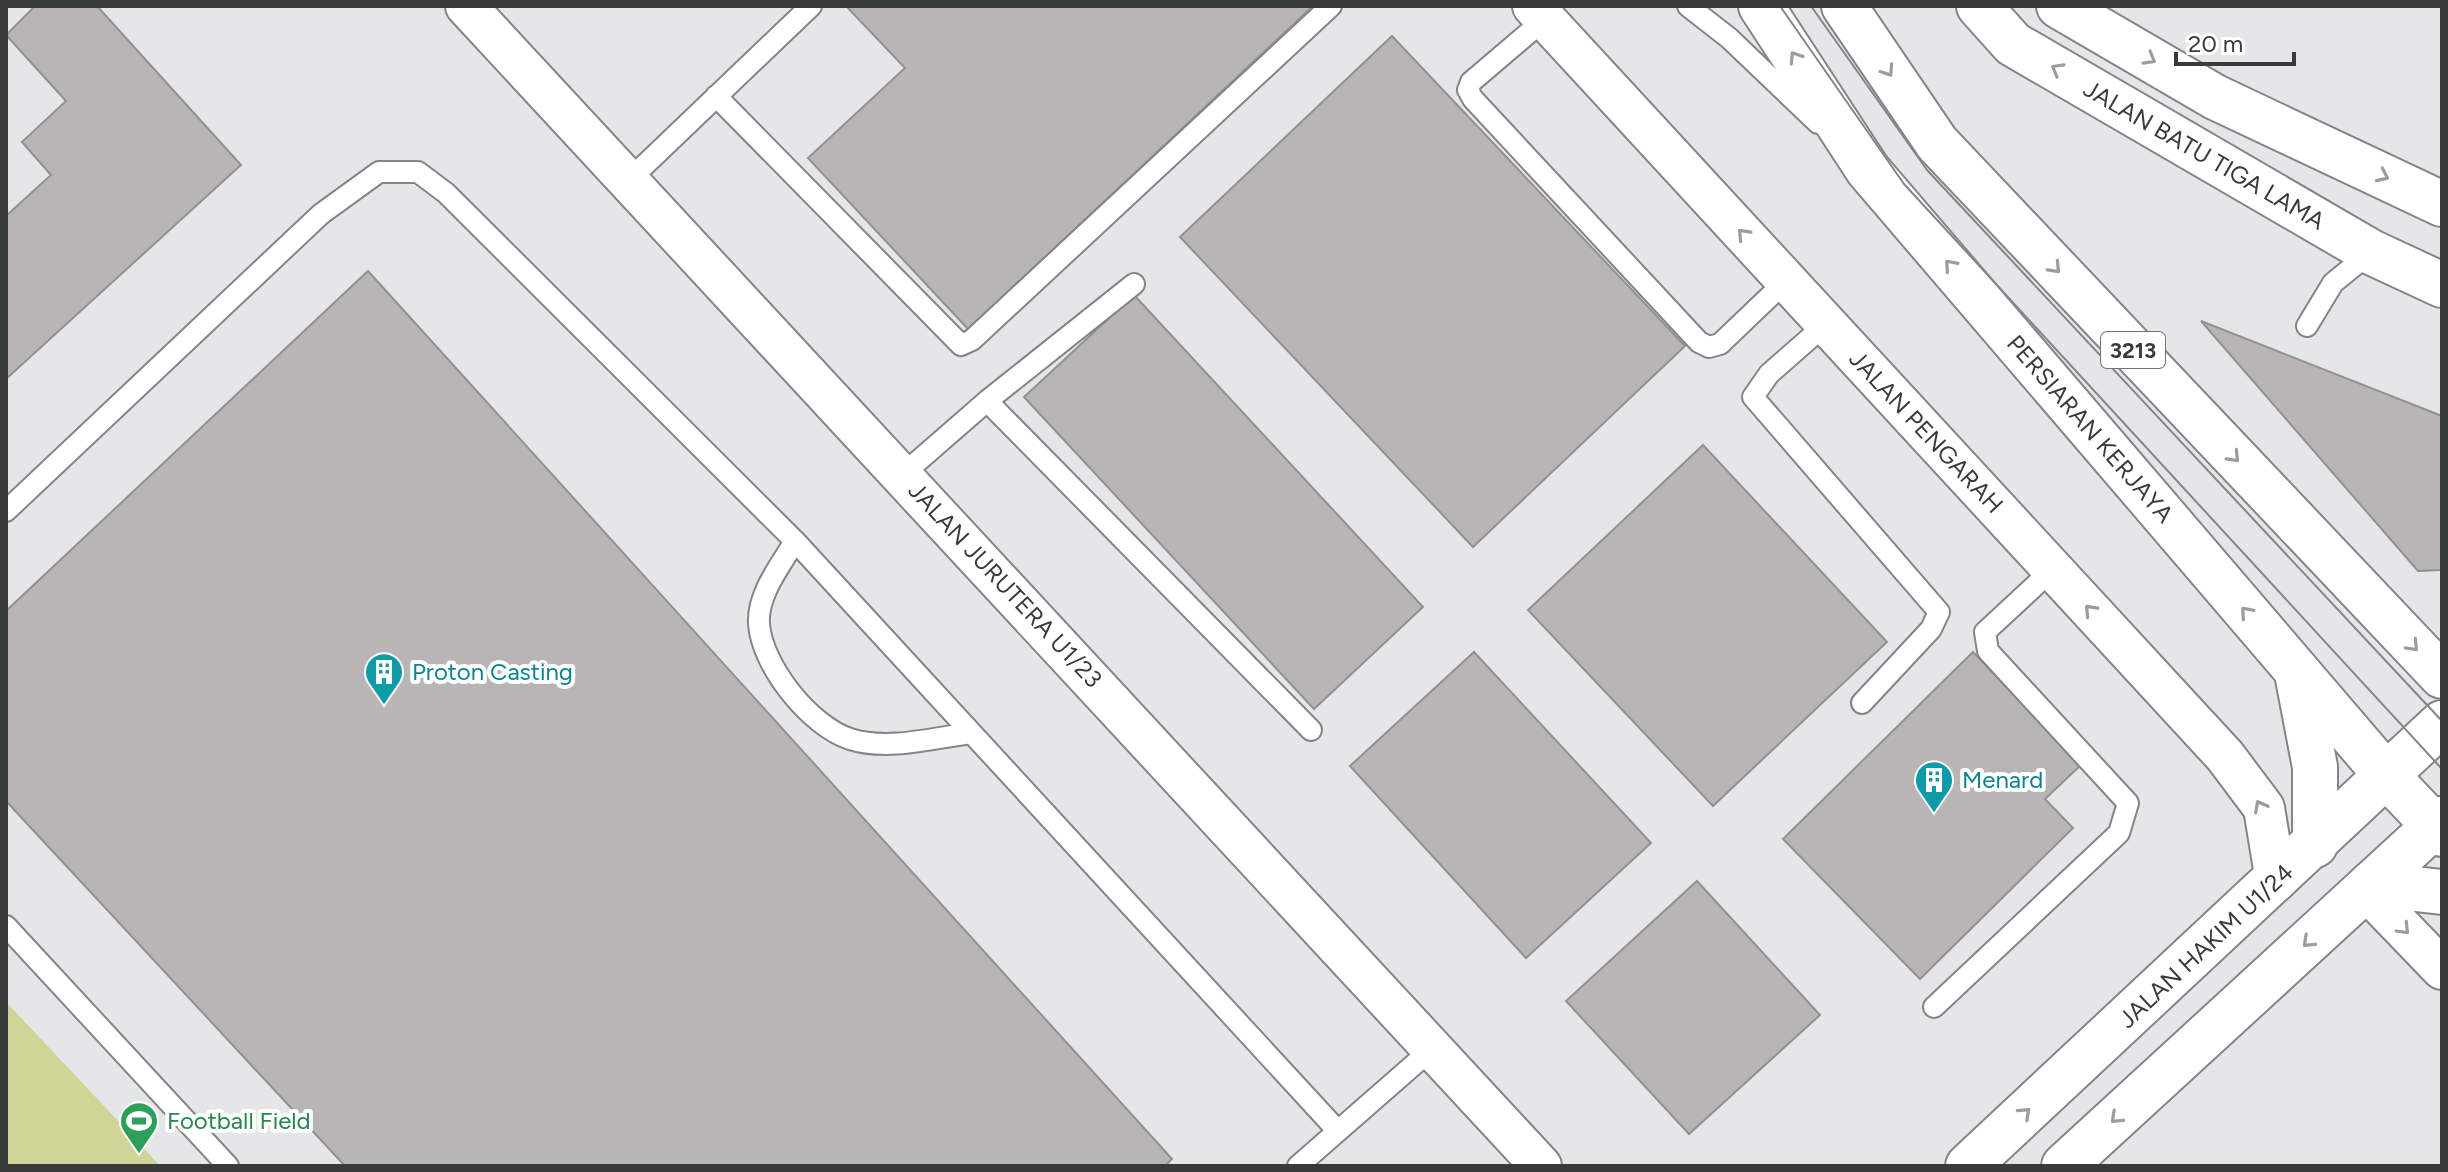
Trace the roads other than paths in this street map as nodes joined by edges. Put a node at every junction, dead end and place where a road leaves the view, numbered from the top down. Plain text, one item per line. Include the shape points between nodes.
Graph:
1 (466, 6) edge
2 (811, 6) edge
3 (1331, 6) edge
4 (1688, 6) edge
5 (1761, 6) edge
6 (1844, 6) edge
7 (1979, 6) edge
8 (2059, 6) edge
9 (1539, 12) edge
10 (716, 96) junction
11 (1868, 170) junction
12 (628, 181) junction
13 (2442, 204) edge
14 (2371, 252) junction
15 (1786, 281) junction
16 (1134, 284) dead end
17 (2442, 285) edge
18 (1826, 324) junction
19 (2307, 326) dead end
20 (987, 401) junction
21 (902, 475) junction
22 (6, 511) edge
23 (795, 541) junction
24 (2053, 569) junction
25 (2297, 671) junction
26 (2442, 676) edge
27 (1862, 703) dead end
28 (2442, 723) edge
29 (1311, 730) dead end
30 (971, 733) junction
31 (2387, 776) junction
32 (2440, 826) edge
33 (2315, 845) junction
34 (2276, 881) junction
35 (2368, 887) junction
36 (2442, 892) edge
37 (6, 926) edge
38 (2442, 969) edge
39 (1934, 1007) dead end
40 (1433, 1048) junction
41 (1337, 1130) junction
42 (228, 1166) edge
43 (1298, 1166) edge
44 (1541, 1166) edge
45 (1968, 1166) edge
46 (2064, 1166) edge

1 - 12 street, JALAN JURUTERA U1/23
2 - 10 lane
3 - 10 lane via 961,345
4 - 11 lane
11 -> 5 main road, PERSIARAN KERJAYA
6 -> 26 main road, 3213 via 1937,143
14 -> 7 main road, JALAN BATU TIGA LAMA via 2013,44
8 -> 13 main road via 2215,97
15 -> 9 street, JALAN PENGARAH
9 - 15 lane via 1471,82 1473,99 1699,342 1709,347 1720,344
10 - 12 lane
25 -> 11 main road, PERSIARAN KERJAYA
12 - 21 street, JALAN JURUTERA U1/23
14 - 17 main road, JALAN BATU TIGA LAMA
14 - 19 lane via 2333,283
15 - 18 street, JALAN PENGARAH
16 - 20 lane
18 - 24 street, JALAN PENGARAH
18 - 27 lane via 1769,374 1753,397 1939,612 1931,629
20 - 21 lane
20 - 29 lane
21 - 40 street, JALAN JURUTERA U1/23
22 - 23 lane via 321,214 379,172 418,172 446,193
23 - 30 lane
23 - 30 lane via 764,593 759,624 777,677 821,723 850,739 885,743
34 -> 24 street, JALAN PENGARAH via 2264,808 2225,756
24 - 39 lane via 1985,632 1988,651 2128,803 2119,833
25 - 31 main road, PERSIARAN KERJAYA
25 - 33 main road via 2315,767
28 - 31 main road, JALAN HAKIM U1/24
30 - 41 lane
31 - 32 main road, PERSIARAN KERJAYA
31 - 33 main road, JALAN HAKIM U1/24
32 - 35 main road
33 - 34 main road, JALAN HAKIM U1/24
45 -> 34 main road, JALAN HAKIM U1/24
35 - 36 main road
35 -> 38 street
35 -> 46 main road
37 - 42 lane
40 - 41 lane
40 - 44 street, JALAN JURUTERA U1/23
41 - 43 lane

